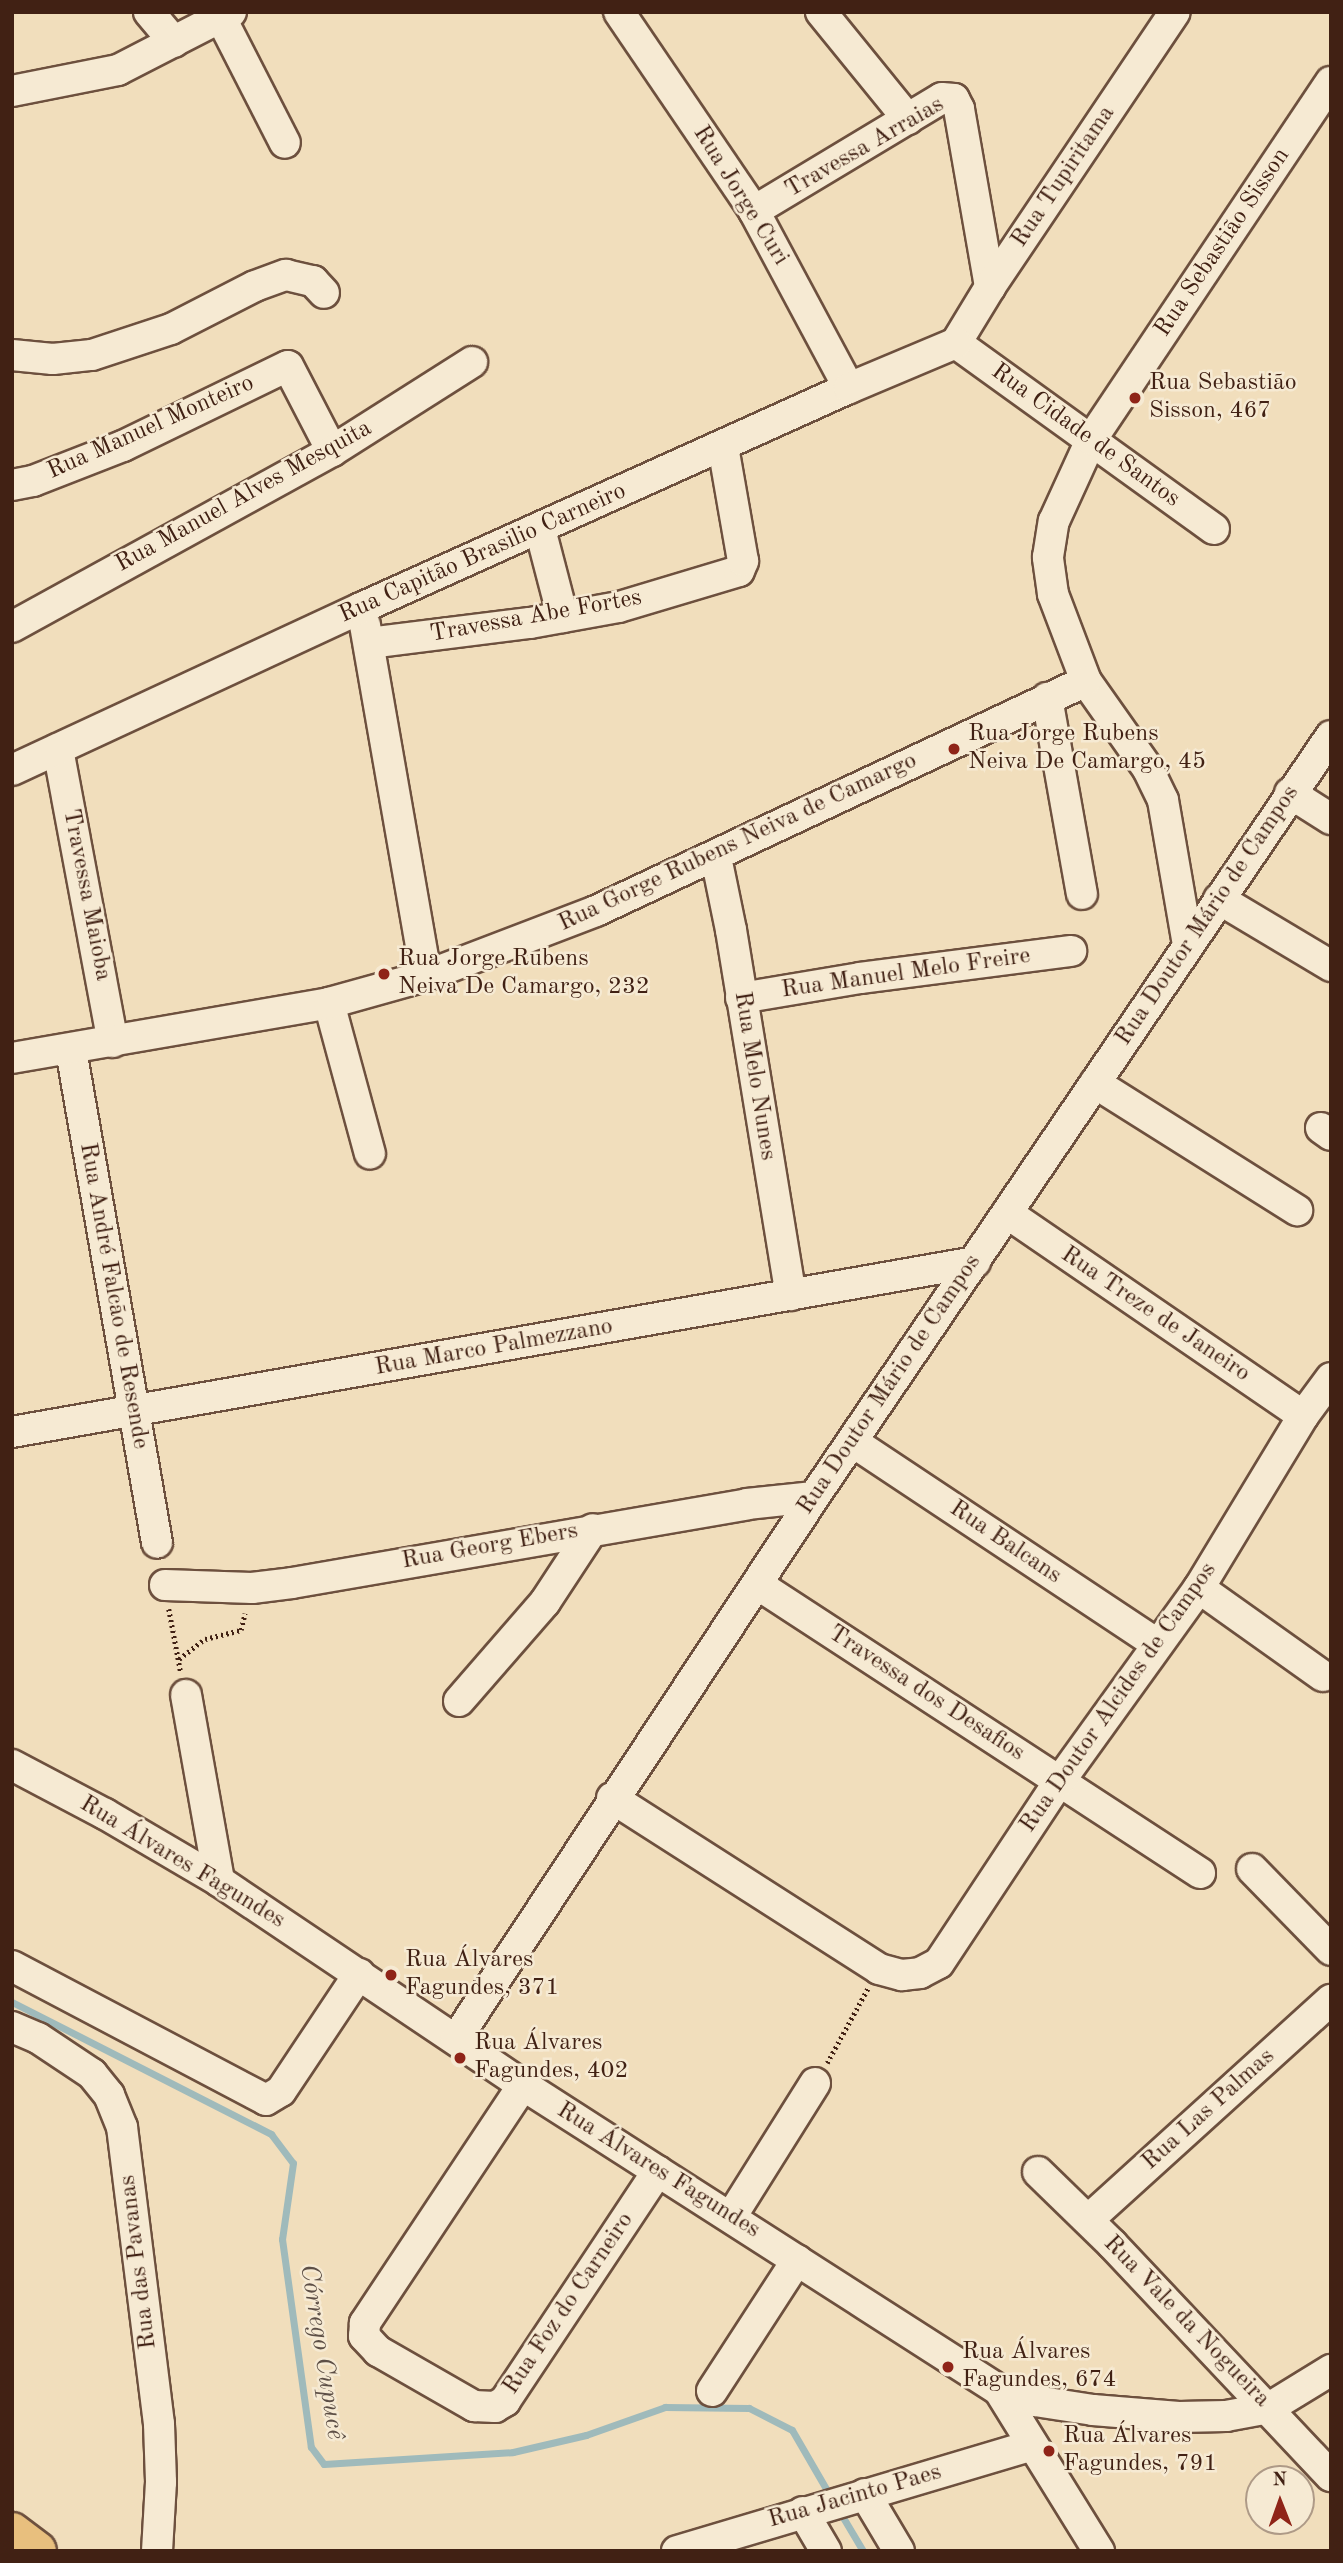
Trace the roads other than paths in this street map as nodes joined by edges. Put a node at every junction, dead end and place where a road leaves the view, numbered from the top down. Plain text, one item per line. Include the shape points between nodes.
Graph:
1 (149, 12) edge
2 (619, 12) edge
3 (821, 12) edge
4 (1175, 12) edge
5 (226, 15) edge
6 (174, 42) junction
7 (1331, 82) edge
8 (12, 91) edge
9 (908, 118) junction
10 (285, 143) dead end
11 (754, 211) junction
12 (990, 287) junction
13 (324, 293) dead end
14 (956, 343) junction
15 (12, 355) edge
16 (472, 362) dead end
17 (849, 388) junction
18 (1091, 440) junction
19 (723, 446) junction
20 (332, 452) junction
21 (12, 485) edge
22 (540, 529) junction
23 (1214, 529) dead end
24 (361, 608) junction
25 (563, 617) junction
26 (12, 627) edge
27 (369, 643) junction
28 (1086, 681) junction
29 (1047, 698) junction
30 (1331, 736) edge
31 (58, 749) junction
32 (12, 770) edge
33 (1290, 793) junction
34 (1331, 819) edge
35 (716, 857) junction
36 (1082, 894) dead end
37 (1219, 899) junction
38 (1188, 945) junction
39 (1071, 951) dead end
40 (1331, 966) edge
41 (426, 976) junction
42 (741, 998) junction
43 (329, 1003) junction
44 (113, 1042) junction
45 (71, 1050) junction
46 (12, 1058) edge
47 (1095, 1083) junction
48 (370, 1154) dead end
49 (1297, 1210) dead end
50 (1007, 1213) junction
51 (975, 1262) junction
52 (791, 1295) junction
53 (1331, 1378) edge
54 (132, 1413) junction
55 (1303, 1416) junction
56 (12, 1432) edge
57 (853, 1442) junction
58 (814, 1497) junction
59 (593, 1529) junction
60 (157, 1543) dead end
61 (757, 1584) junction
62 (165, 1585) road end
63 (1199, 1588) junction
64 (1157, 1644) junction
65 (1323, 1676) dead end
66 (186, 1695) road end
67 (459, 1701) dead end
68 (12, 1765) edge
69 (1059, 1782) junction
70 (612, 1798) junction
71 (1252, 1869) dead end
72 (1200, 1873) dead end
73 (219, 1881) junction
74 (1331, 1950) edge
75 (12, 1966) edge
76 (359, 1973) junction
77 (1331, 2000) edge
78 (12, 2027) edge
79 (456, 2039) junction
80 (816, 2083) road end
81 (523, 2085) junction
82 (658, 2171) junction
83 (1038, 2172) dead end
84 (731, 2217) junction
85 (1088, 2220) junction
86 (797, 2260) junction
87 (1331, 2370) edge
88 (999, 2390) junction
89 (712, 2391) dead end
90 (1269, 2408) junction
91 (1033, 2445) junction
92 (1331, 2476) edge
93 (860, 2495) junction
94 (808, 2511) junction
95 (12, 2532) edge
96 (37, 2551) edge
97 (157, 2551) edge
98 (677, 2551) edge
99 (827, 2551) edge
100 (899, 2551) edge
101 (1099, 2551) edge

1 - 6 street
2 - 11 street, Rua Jorge Curi
3 - 9 street
4 - 12 street, Rua Tupiritama
5 - 6 street
5 - 10 street
6 - 8 street via 118,69
7 - 18 street, Rua Sebastião Sisson
9 - 11 street, Travessa Arraias
9 - 12 street, Travessa Arraias via 942,98 958,103
11 - 17 street, Rua Jorge Curi
12 - 14 street, Rua Tupiritama
13 - 15 street via 313,281 286,275 171,329 92,355 53,359
14 - 17 street, Rua Capitão Brasilio Carneiro
14 - 18 street, Rua Cidade de Santos
16 - 20 street, Rua Manuel Alves Mesquita
17 - 19 street, Rua Capitão Brasilio Carneiro
18 - 23 street, Rua Cidade de Santos
18 - 28 street, Rua Sebastião Sisson via 1054,521 1048,557 1054,594
19 - 22 street, Rua Capitão Brasilio Carneiro
19 - 25 street, Travessa Abe Fortes via 742,569 649,598
20 - 21 street, Rua Manuel Monteiro via 288,366 123,446
20 - 26 street, Rua Manuel Alves Mesquita
22 - 24 street, Rua Capitão Brasilio Carneiro
22 - 25 street
24 - 27 street
24 - 31 street, Rua Capitão Brasilio Carneiro
25 - 27 street, Travessa Abe Fortes
27 - 41 street
28 - 29 street, Rua Gorge Rubens Neiva de Camargo
28 - 38 street, Rua Sebastião Sisson via 1148,768 1163,800
29 - 35 street, Rua Gorge Rubens Neiva de Camargo
29 - 36 street
30 - 33 street, Rua Doutor Mário de Campos
31 - 32 street, Rua Capitão Brasilio Carneiro
31 - 44 street, Travessa Maioba
33 - 34 street
33 - 37 street, Rua Doutor Mário de Campos
35 - 41 street, Rua Gorge Rubens Neiva de Camargo via 596,911
35 - 42 street, Rua Melo Nunes
37 - 38 street, Rua Doutor Mário de Campos
37 - 40 street
38 - 47 street, Rua Doutor Mário de Campos
39 - 42 street, Rua Manuel Melo Freire
41 - 43 street, Rua Gorge Rubens Neiva de Camargo
42 - 52 street, Rua Melo Nunes
43 - 44 street, Rua Gorge Rubens Neiva de Camargo
43 - 48 street
44 - 45 street, Rua Gorge Rubens Neiva de Camargo
45 - 46 street, Rua Gorge Rubens Neiva de Camargo
45 - 54 street, Rua André Falcão de Resende
47 - 49 street
47 - 50 street, Rua Doutor Mário de Campos
50 - 51 street, Rua Doutor Mário de Campos
50 - 55 street, Rua Treze de Janeiro
51 - 52 street, Rua Marco Palmezzano
51 - 57 street, Rua Doutor Mário de Campos
52 - 54 street, Rua Marco Palmezzano
53 - 55 street, Rua Doutor Alcides de Campos
54 - 56 street, Rua Marco Palmezzano
54 - 60 street, Rua André Falcão de Resende
55 - 63 street, Rua Doutor Alcides de Campos
57 - 58 street, Rua Doutor Mário de Campos
57 - 64 street, Rua Balcans
58 - 59 street, Rua Georg Ebers
58 - 61 street, Rua Doutor Mário de Campos
59 - 62 street, Rua Georg Ebers via 251,1588
59 - 67 street via 545,1602
61 - 69 street, Travessa dos Desafios
61 - 70 street, Rua Doutor Mário de Campos
63 - 64 street, Rua Doutor Alcides de Campos
63 - 65 street
64 - 69 street, Rua Doutor Alcides de Campos
66 - 73 street
68 - 73 street, Rua Álvares Fagundes
69 - 70 street, Rua Doutor Alcides de Campos via 939,1963 920,1973 902,1975 879,1969
69 - 72 street, Travessa dos Desafios
70 - 79 street, Rua Doutor Mário de Campos
71 - 74 street
73 - 76 street, Rua Álvares Fagundes
75 - 76 street via 262,2100 281,2091
76 - 79 street, Rua Álvares Fagundes
77 - 85 street, Rua Las Palmas
78 - 97 street, Rua das Pavanas via 38,2038 92,2074 109,2095 122,2127 159,2424
79 - 81 street, Rua Álvares Fagundes
80 - 84 street
81 - 82 street, Rua Álvares Fagundes
81 - 82 street, Rua Foz do Carneiro via 365,2323 364,2336 378,2351 474,2406 495,2407 505,2401
82 - 84 street, Rua Álvares Fagundes
83 - 85 street, Rua Vale da Nogueira
84 - 86 street, Rua Álvares Fagundes
85 - 90 street, Rua Vale da Nogueira
86 - 88 street, Rua Álvares Fagundes
86 - 89 street
87 - 90 street
88 - 90 street via 1093,2410 1178,2417 1226,2416
88 - 91 street, Rua Álvares Fagundes
90 - 92 street, Rua Vale da Nogueira
91 - 93 street, Rua Jacinto Paes
91 - 101 street, Rua Álvares Fagundes
93 - 94 street, Rua Jacinto Paes
93 - 100 street
94 - 98 street, Rua Jacinto Paes
94 - 99 street
95 - 96 main road

